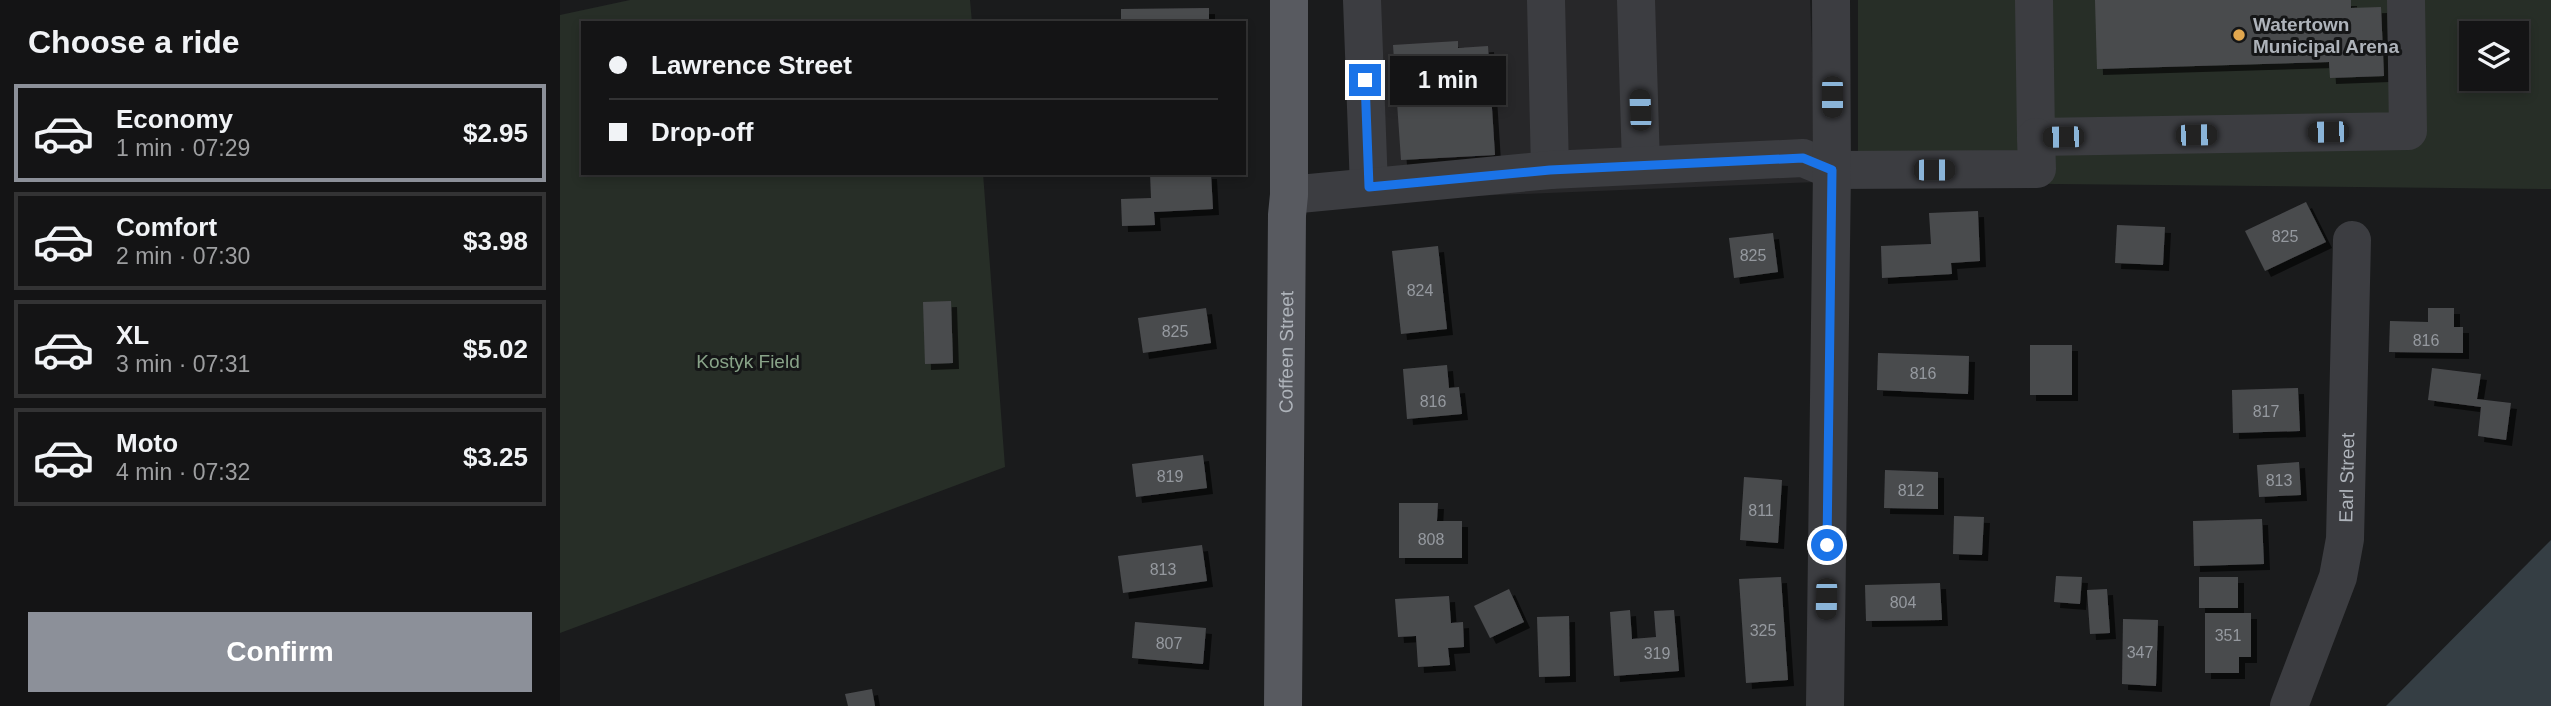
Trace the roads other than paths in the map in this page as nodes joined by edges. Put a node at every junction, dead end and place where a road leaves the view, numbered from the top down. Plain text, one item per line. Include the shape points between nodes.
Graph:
1 (1289, 0) edge
2 (1362, 0) edge
3 (1546, 0) edge
4 (1636, 0) edge
5 (1831, 0) edge
6 (2034, 0) edge
7 (2406, 0) edge
8 (2036, 137) junction
9 (1641, 165) junction
10 (1550, 170) junction
11 (1832, 170) junction
12 (1369, 187) junction
13 (1289, 194) junction
14 (2352, 240) dead end
15 (1283, 706) edge
16 (1825, 706) edge
17 (2289, 706) edge

1 - 13 main road, Coffeen Street
2 - 12 street
3 - 10 street
4 - 9 street
5 - 11 street
6 - 8 street
7 - 8 street via 2408,131
8 - 11 street via 2037,169
9 - 10 street
9 - 11 street via 1803,158
10 - 12 street
11 - 16 street
12 - 13 street
13 - 15 main road, Coffeen Street
14 - 17 street, Earl Street via 2345,539 2338,577

